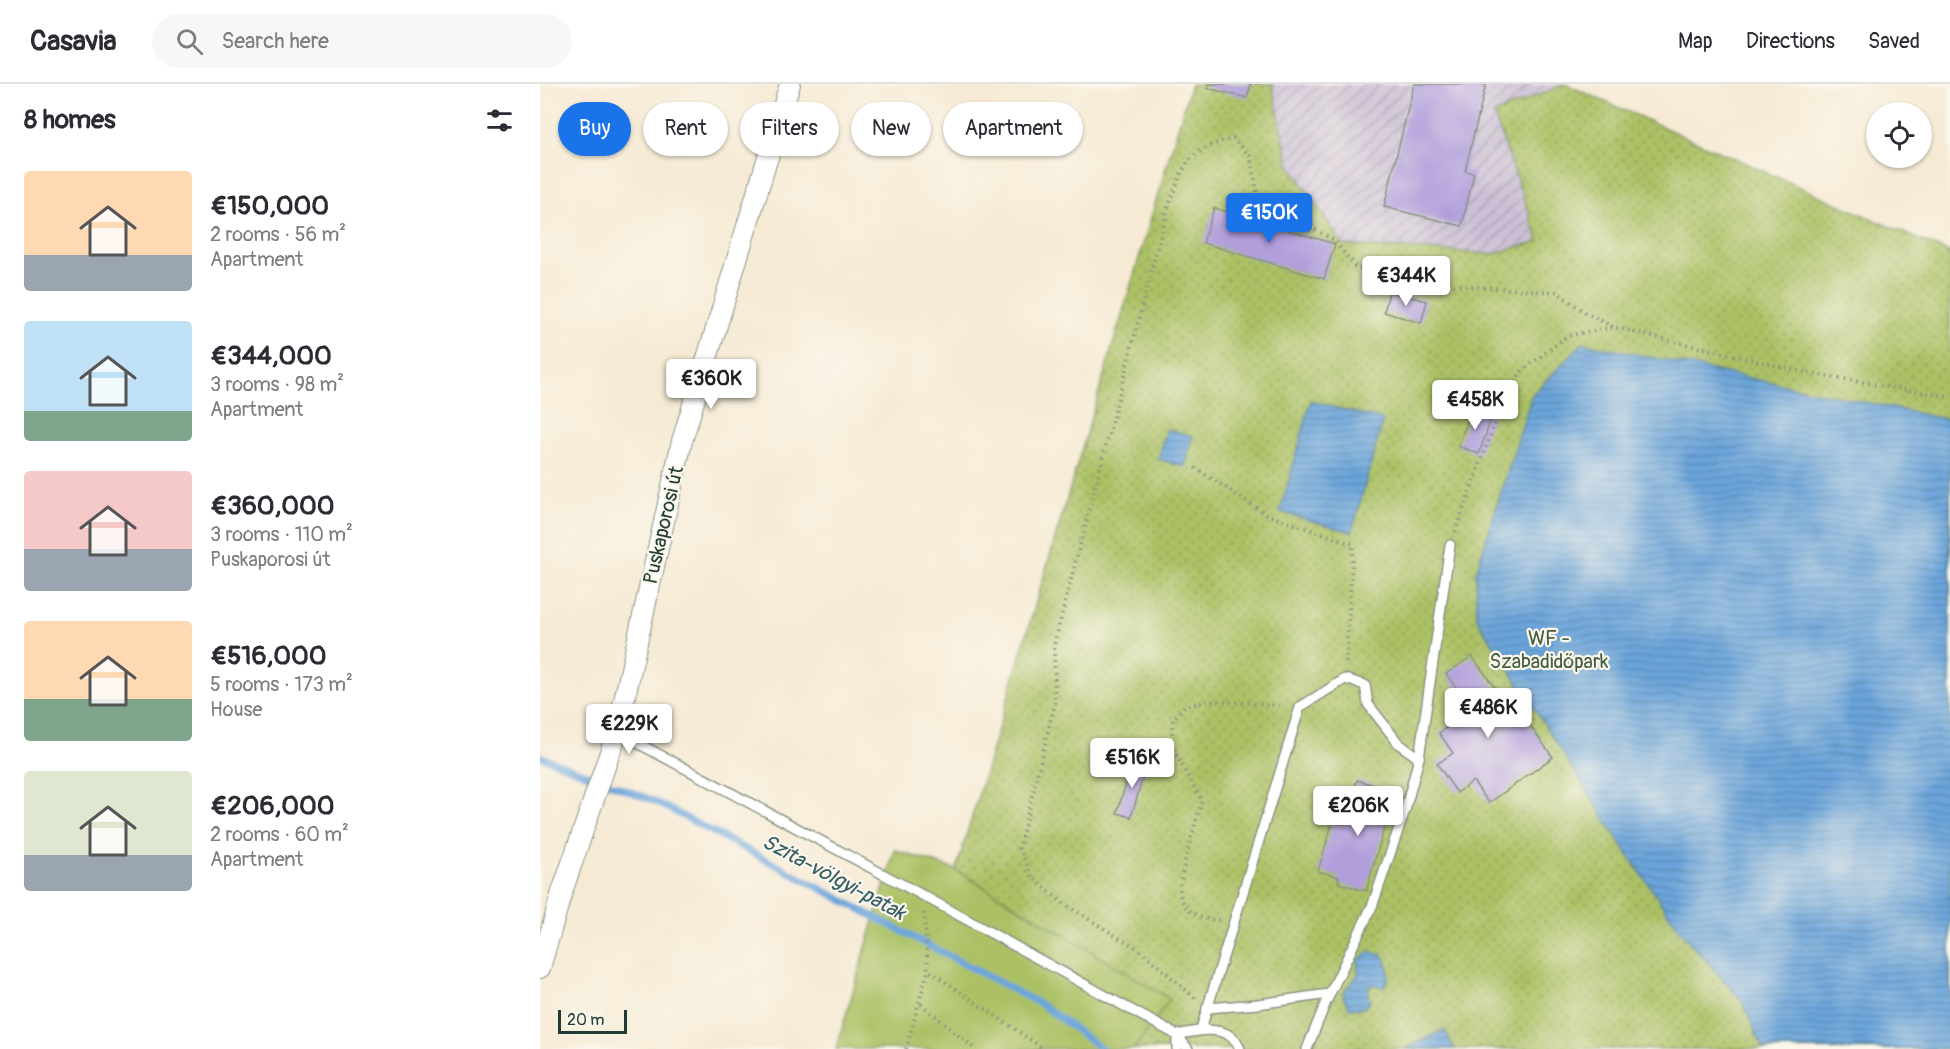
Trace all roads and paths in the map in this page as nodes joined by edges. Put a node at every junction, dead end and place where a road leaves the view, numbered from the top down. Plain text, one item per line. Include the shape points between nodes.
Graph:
1 (790, 84) edge
2 (1613, 327) junction
3 (1950, 397) edge
4 (1195, 468) dead end
5 (1450, 545) joint
6 (1345, 679) junction
7 (1300, 707) junction
8 (617, 732) junction
9 (1419, 758) junction
10 (1236, 916) junction
11 (925, 925) dead end
12 (540, 968) edge
13 (928, 970) junction
14 (1329, 994) junction
15 (921, 1004) junction
16 (1207, 1008) junction
17 (1201, 1029) junction
18 (1177, 1035) junction
19 (906, 1049) edge
20 (975, 1049) edge
21 (1044, 1049) edge
22 (1177, 1049) edge
23 (1188, 1049) edge
24 (1240, 1049) edge
25 (1307, 1049) edge

1 - 8 street, Puskaporosi út via 682,441
2 - 3 path via 1808,373
2 - 5 path via 1567,336 1520,373 1494,426
2 - 16 path via 1557,292 1419,282 1355,267 1335,240 1258,195 1250,156 1233,138 1209,145 1186,163 1168,207 1054,645 1055,703 1019,848 1032,876 1064,904 1141,951
4 - 6 path via 1269,516 1353,544
5 - 9 lane
6 - 7 lane
6 - 9 lane via 1365,686 1368,704 1399,744
7 - 10 lane
7 - 10 path via 1215,701 1185,705 1173,720 1171,745 1202,801 1180,893 1190,912 1206,920
8 - 12 street, Puskaporosi út via 561,892
8 - 18 lane
9 - 14 lane via 1373,904
10 - 16 lane
11 - 13 path
13 - 15 path
13 - 21 path
14 - 16 lane
14 - 25 lane
15 - 19 path
15 - 20 path
16 - 17 lane
17 - 18 lane
17 - 24 lane via 1224,1032 1237,1041
18 - 22 lane
18 - 23 lane

